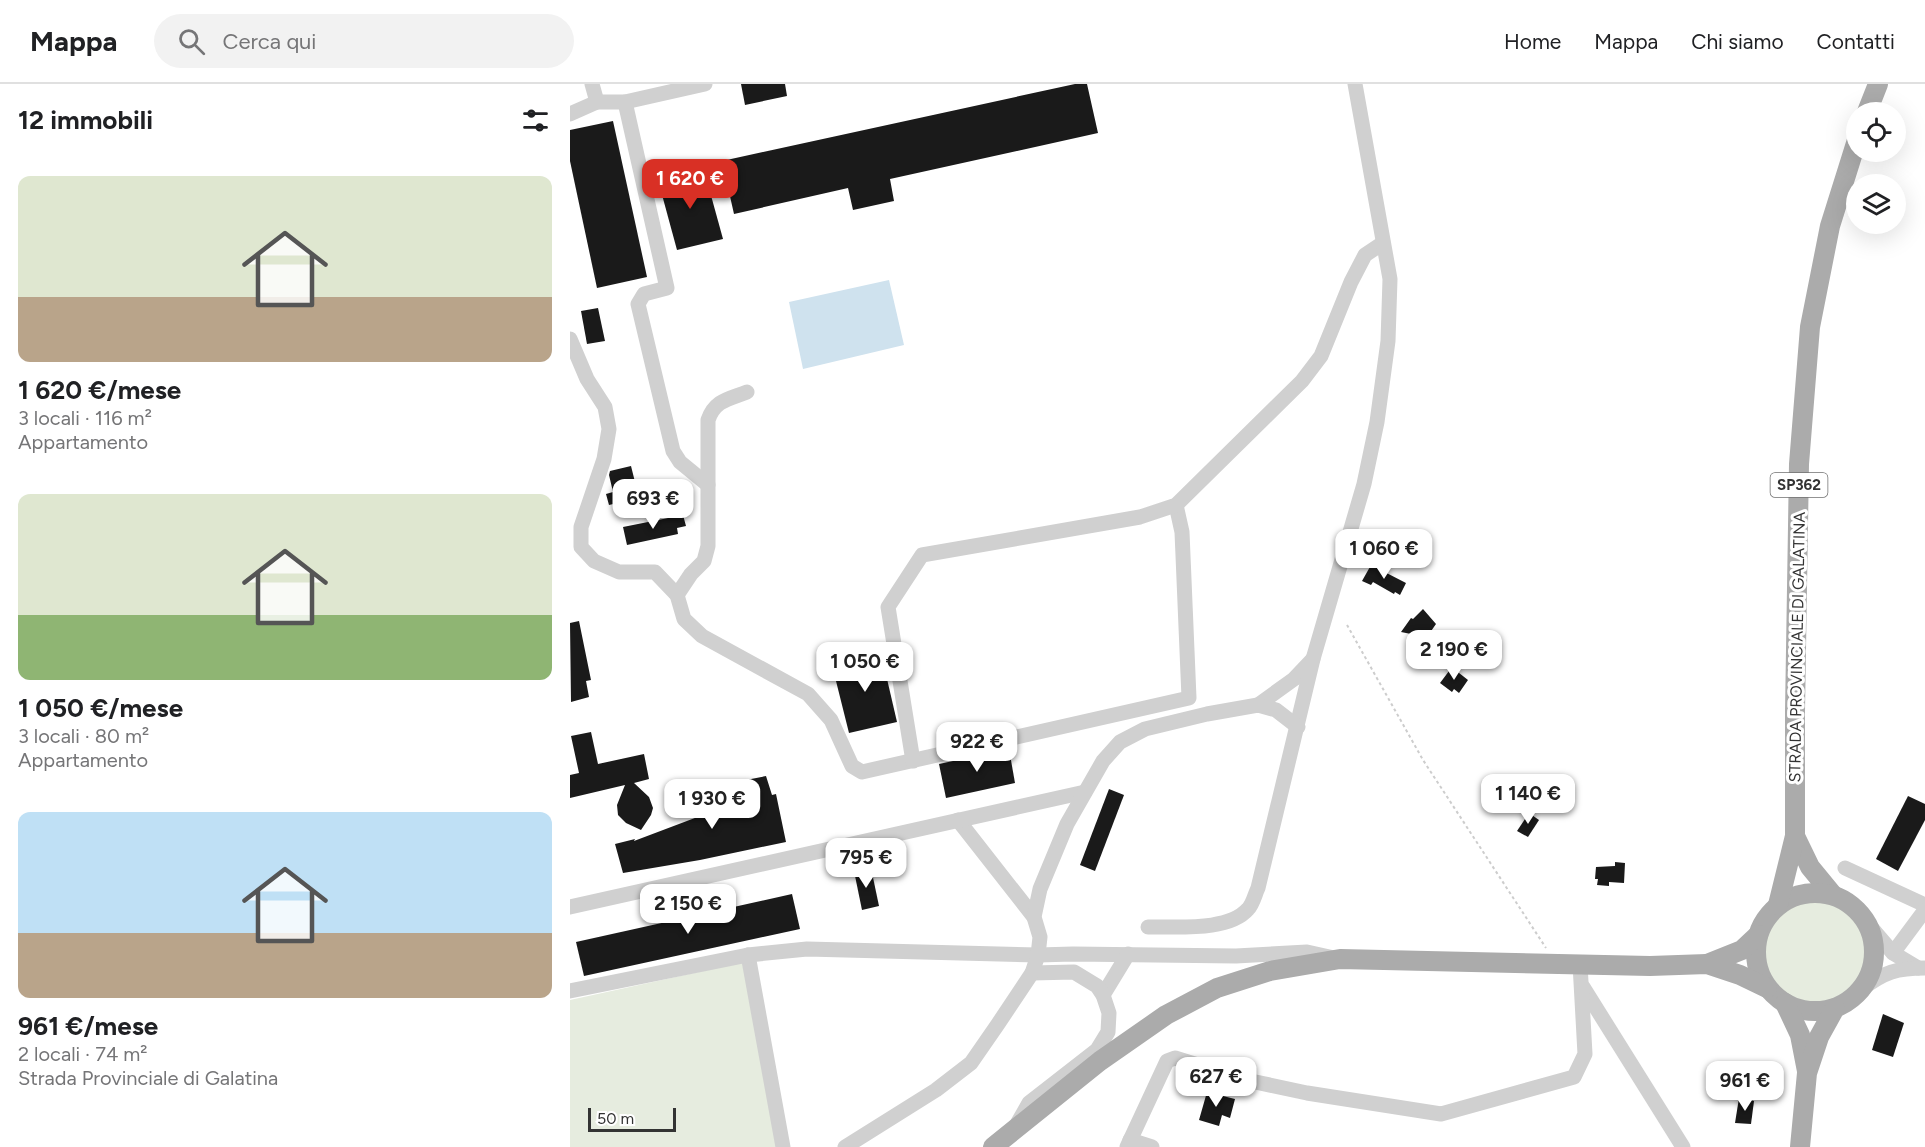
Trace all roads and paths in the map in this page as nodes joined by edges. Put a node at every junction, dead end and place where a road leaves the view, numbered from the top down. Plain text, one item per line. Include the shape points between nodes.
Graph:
1 (592, 84) edge
2 (705, 84) edge
3 (1355, 84) edge
4 (1878, 84) edge
5 (597, 102) junction
6 (625, 102) junction
7 (1871, 102) edge
8 (570, 114) edge
9 (1850, 162) edge
10 (1383, 243) junction
11 (570, 339) edge
12 (747, 392) dead end
13 (708, 485) junction
14 (1176, 505) junction
15 (677, 595) junction
16 (1347, 625) dead end
17 (1313, 659) junction
18 (1258, 705) junction
19 (1298, 727) junction
20 (913, 761) junction
21 (1085, 792) junction
22 (958, 820) junction
23 (1795, 836) junction
24 (1845, 868) dead end
25 (1833, 895) junction
26 (1778, 905) junction
27 (570, 908) edge
28 (1925, 908) edge
29 (1034, 917) junction
30 (1869, 925) junction
31 (1148, 927) dead end
32 (1758, 935) junction
33 (1893, 953) junction
34 (1128, 954) junction
35 (748, 955) junction
36 (1038, 955) junction
37 (1340, 959) junction
38 (1556, 963) junction
39 (1707, 964) junction
40 (1921, 968) edge
41 (1032, 973) junction
42 (1581, 974) junction
43 (1767, 988) junction
44 (1862, 989) junction
45 (570, 991) edge
46 (1103, 995) junction
47 (1785, 1003) junction
48 (1835, 1008) junction
49 (1807, 1073) junction
50 (1014, 1130) junction
51 (1128, 1144) edge
52 (783, 1147) edge
53 (845, 1147) edge
54 (993, 1147) edge
55 (1152, 1147) edge
56 (1683, 1147) edge
57 (1800, 1147) edge

1 - 5 street
2 - 6 street
3 - 10 street
4 - 7 main road
5 - 6 street
5 - 8 street
6 - 13 street via 667,288 644,294 638,304 674,452
9 - 23 main road, STRADA PROVINCIALE DI GALATINA / SP362 via 1830,226 1810,327 1799,464
10 - 14 street via 1365,255 1321,356 1302,381
10 - 17 street via 1390,300 1377,422 1364,483
11 - 15 street via 587,380 605,407 609,429 604,459 581,526 581,546 594,561 619,572 655,572
12 - 13 street via 712,409 708,420
13 - 15 street via 708,546 704,561
14 - 20 street via 1182,532 1189,698
14 - 20 street via 1140,517 922,555 888,607
15 - 20 street via 684,620 702,636 808,694 831,720 852,766 862,772
16 - 38 path via 1424,760
17 - 18 street via 1294,679
17 - 19 street
18 - 19 street via 1276,710
18 - 21 street via 1145,729 1120,742 1103,761
19 - 31 street via 1258,888 1249,909 1231,921
21 - 22 street
21 - 29 street via 1040,889
22 - 27 street
22 - 29 street
23 - 25 main road, STRADA PROVINCIALE DI GALATINA / SP362 via 1810,867
23 - 26 main road, STRADA PROVINCIALE DI GALATINA / SP362
24 - 28 street
25 - 26 main road, STRADA PROVINCIALE DI GALATINA / SP362 via 1814,892
25 - 30 main road, STRADA PROVINCIALE DI GALATINA / SP362 via 1860,912
26 - 32 main road, STRADA PROVINCIALE DI GALATINA / SP362 via 1765,918
28 - 33 street
29 - 36 street via 1040,937
30 - 33 street
30 - 44 main road via 1875,958
32 - 39 main road via 1742,950
32 - 43 main road, STRADA PROVINCIALE DI GALATINA / SP362 via 1755,954
33 - 40 street
34 - 36 street
34 - 37 street via 1236,956 1307,952
34 - 46 street
35 - 36 street via 807,950
35 - 45 street
35 - 52 street
36 - 41 street
37 - 38 main road
37 - 50 main road via 1270,971 1217,988 1166,1015
38 - 42 main road
39 - 42 main road
39 - 43 main road
40 - 44 street via 1880,975
41 - 46 street via 1074,972 1097,986
41 - 53 street via 971,1063 936,1090
42 - 51 street via 1585,1054 1574,1077 1441,1114 1307,1093 1246,1080 1175,1058 1167,1061
42 - 56 street
43 - 47 main road, STRADA PROVINCIALE DI GALATINA / SP362
44 - 48 main road, STRADA PROVINCIALE DI GALATINA / SP362
46 - 50 street via 1109,1014 1108,1032 1097,1050 1029,1103
47 - 48 main road, STRADA PROVINCIALE DI GALATINA / SP362 via 1801,1010
47 - 49 main road, STRADA PROVINCIALE DI GALATINA / SP362 via 1800,1035
48 - 49 main road, STRADA PROVINCIALE DI GALATINA / SP362 via 1819,1037
49 - 57 main road, STRADA PROVINCIALE DI GALATINA / SP362
50 - 54 main road
51 - 55 street

